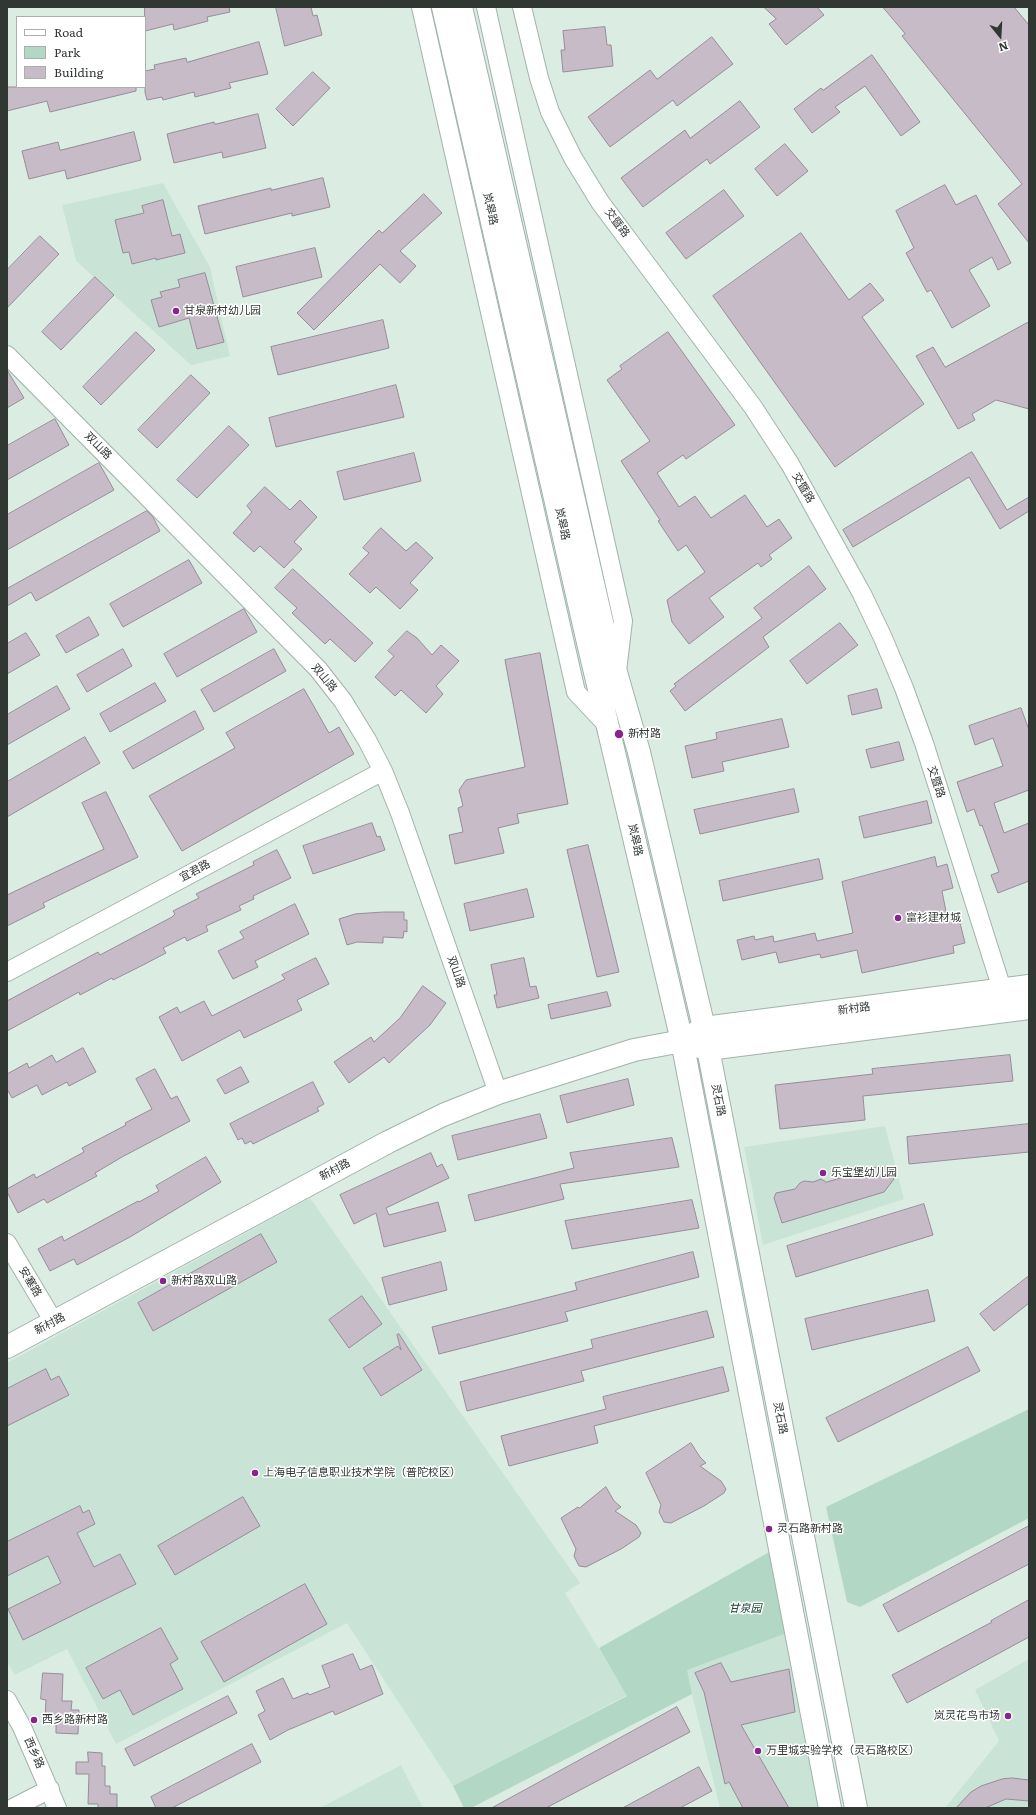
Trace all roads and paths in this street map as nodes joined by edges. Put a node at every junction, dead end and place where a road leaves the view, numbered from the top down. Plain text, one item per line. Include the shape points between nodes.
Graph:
1 (421, 7) edge
2 (443, 7) edge
3 (462, 7) edge
4 (486, 7) edge
5 (522, 7) edge
6 (522, 312) junction
7 (7, 355) edge
8 (617, 676) junction
9 (608, 726) junction
10 (383, 771) junction
11 (7, 972) edge
12 (1029, 986) edge
13 (1002, 989) junction
14 (1019, 1009) edge
15 (706, 1039) junction
16 (682, 1042) junction
17 (498, 1093) junction
18 (7, 1243) edge
19 (54, 1322) junction
20 (7, 1347) edge
21 (7, 1700) edge
22 (50, 1789) junction
23 (13, 1808) edge
24 (56, 1808) edge
25 (830, 1808) edge
26 (856, 1808) edge

1 - 9 street via 576,692
2 - 6 main road, 岚皋路
3 - 6 main road, 岚皋路
4 - 8 street via 623,621
5 - 13 street, 交暨路 via 550,112 573,158 600,202 753,407 790,464 862,594 907,695
6 - 8 main road, 岚皋路
6 - 9 main road, 岚皋路
7 - 10 street, 双山路 via 318,669 343,701
8 - 15 main road, 岚皋路 via 640,760
9 - 16 main road, 岚皋路
10 - 11 street, 宜君路
10 - 17 street, 双山路
12 - 13 main road, 新村路
13 - 14 street, 交暨路
13 - 15 main road, 新村路
14 - 15 main road, 新村路
15 - 16 main road, 新村路
15 - 26 main road, 灵石路
16 - 17 main road, 新村路 via 634,1050
16 - 25 main road
17 - 19 main road, 新村路 via 395,1138
18 - 19 street, 安塞路
19 - 20 main road, 新村路
21 - 22 street, 西乡路 via 22,1726
22 - 23 street
22 - 24 street, 西乡路

